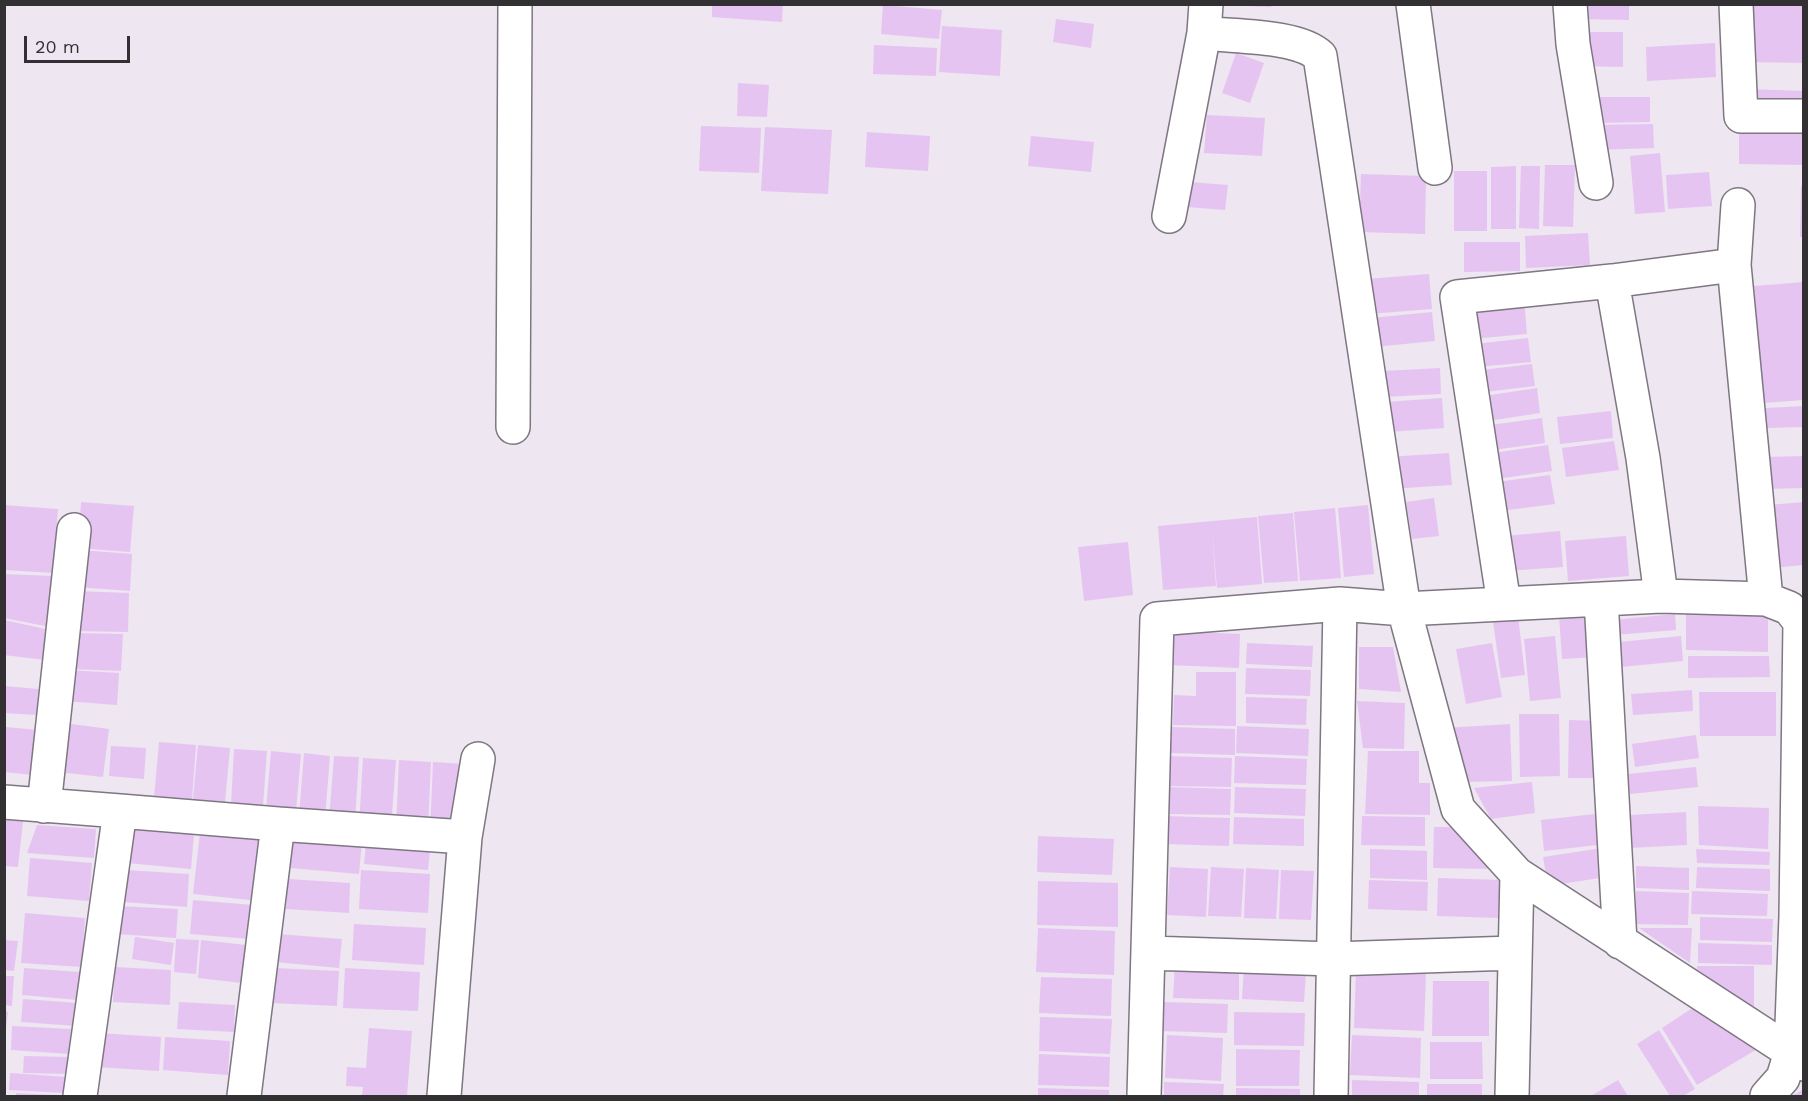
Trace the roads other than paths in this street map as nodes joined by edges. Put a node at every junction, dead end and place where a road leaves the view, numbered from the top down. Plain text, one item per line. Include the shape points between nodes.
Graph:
1 (515, 4) edge
2 (1413, 4) edge
3 (1570, 4) edge
4 (1736, 4) edge
5 (1205, 19) edge
6 (1803, 116) edge
7 (1436, 168) dead end
8 (1596, 183) dead end
9 (1738, 205) dead end
10 (1169, 216) dead end
11 (1734, 265) junction
12 (1612, 281) junction
13 (513, 428) dead end
14 (74, 530) dead end
15 (1661, 596) junction
16 (1601, 599) junction
17 (1766, 599) junction
18 (1340, 604) junction
19 (1504, 604) junction
20 (1404, 609) junction
21 (478, 759) dead end
22 (4, 802) edge
23 (44, 806) junction
24 (120, 811) junction
25 (278, 824) junction
26 (465, 837) junction
27 (1517, 874) junction
28 (1620, 942) junction
29 (1149, 953) junction
30 (1513, 953) junction
31 (1333, 959) junction
32 (1797, 1058) edge
33 (80, 1096) edge
34 (244, 1096) edge
35 (444, 1096) edge
36 (1144, 1096) edge
37 (1331, 1096) edge
38 (1512, 1096) edge
39 (1767, 1096) edge

1 - 13 street
2 - 7 street
3 - 8 street
4 - 6 street via 1741,116
5 - 10 street
5 - 20 street via 1311,48 1320,56
9 - 11 street
11 - 12 street
11 - 17 street
12 - 15 street via 1643,458
12 - 19 street via 1456,297
14 - 23 street
15 - 16 street
15 - 17 street
16 - 19 street
16 - 28 street
17 - 32 street via 1790,608 1800,622
18 - 20 street
18 - 29 street via 1157,619
18 - 31 street
19 - 20 street
20 - 27 street via 1458,809
21 - 26 street
22 - 23 street
23 - 24 street
24 - 25 street
24 - 33 street
25 - 26 street
25 - 34 street
26 - 35 street
27 - 28 street
27 - 30 street
28 - 32 street
29 - 31 street
29 - 36 street
30 - 31 street
30 - 38 street
31 - 37 street
32 - 39 street

